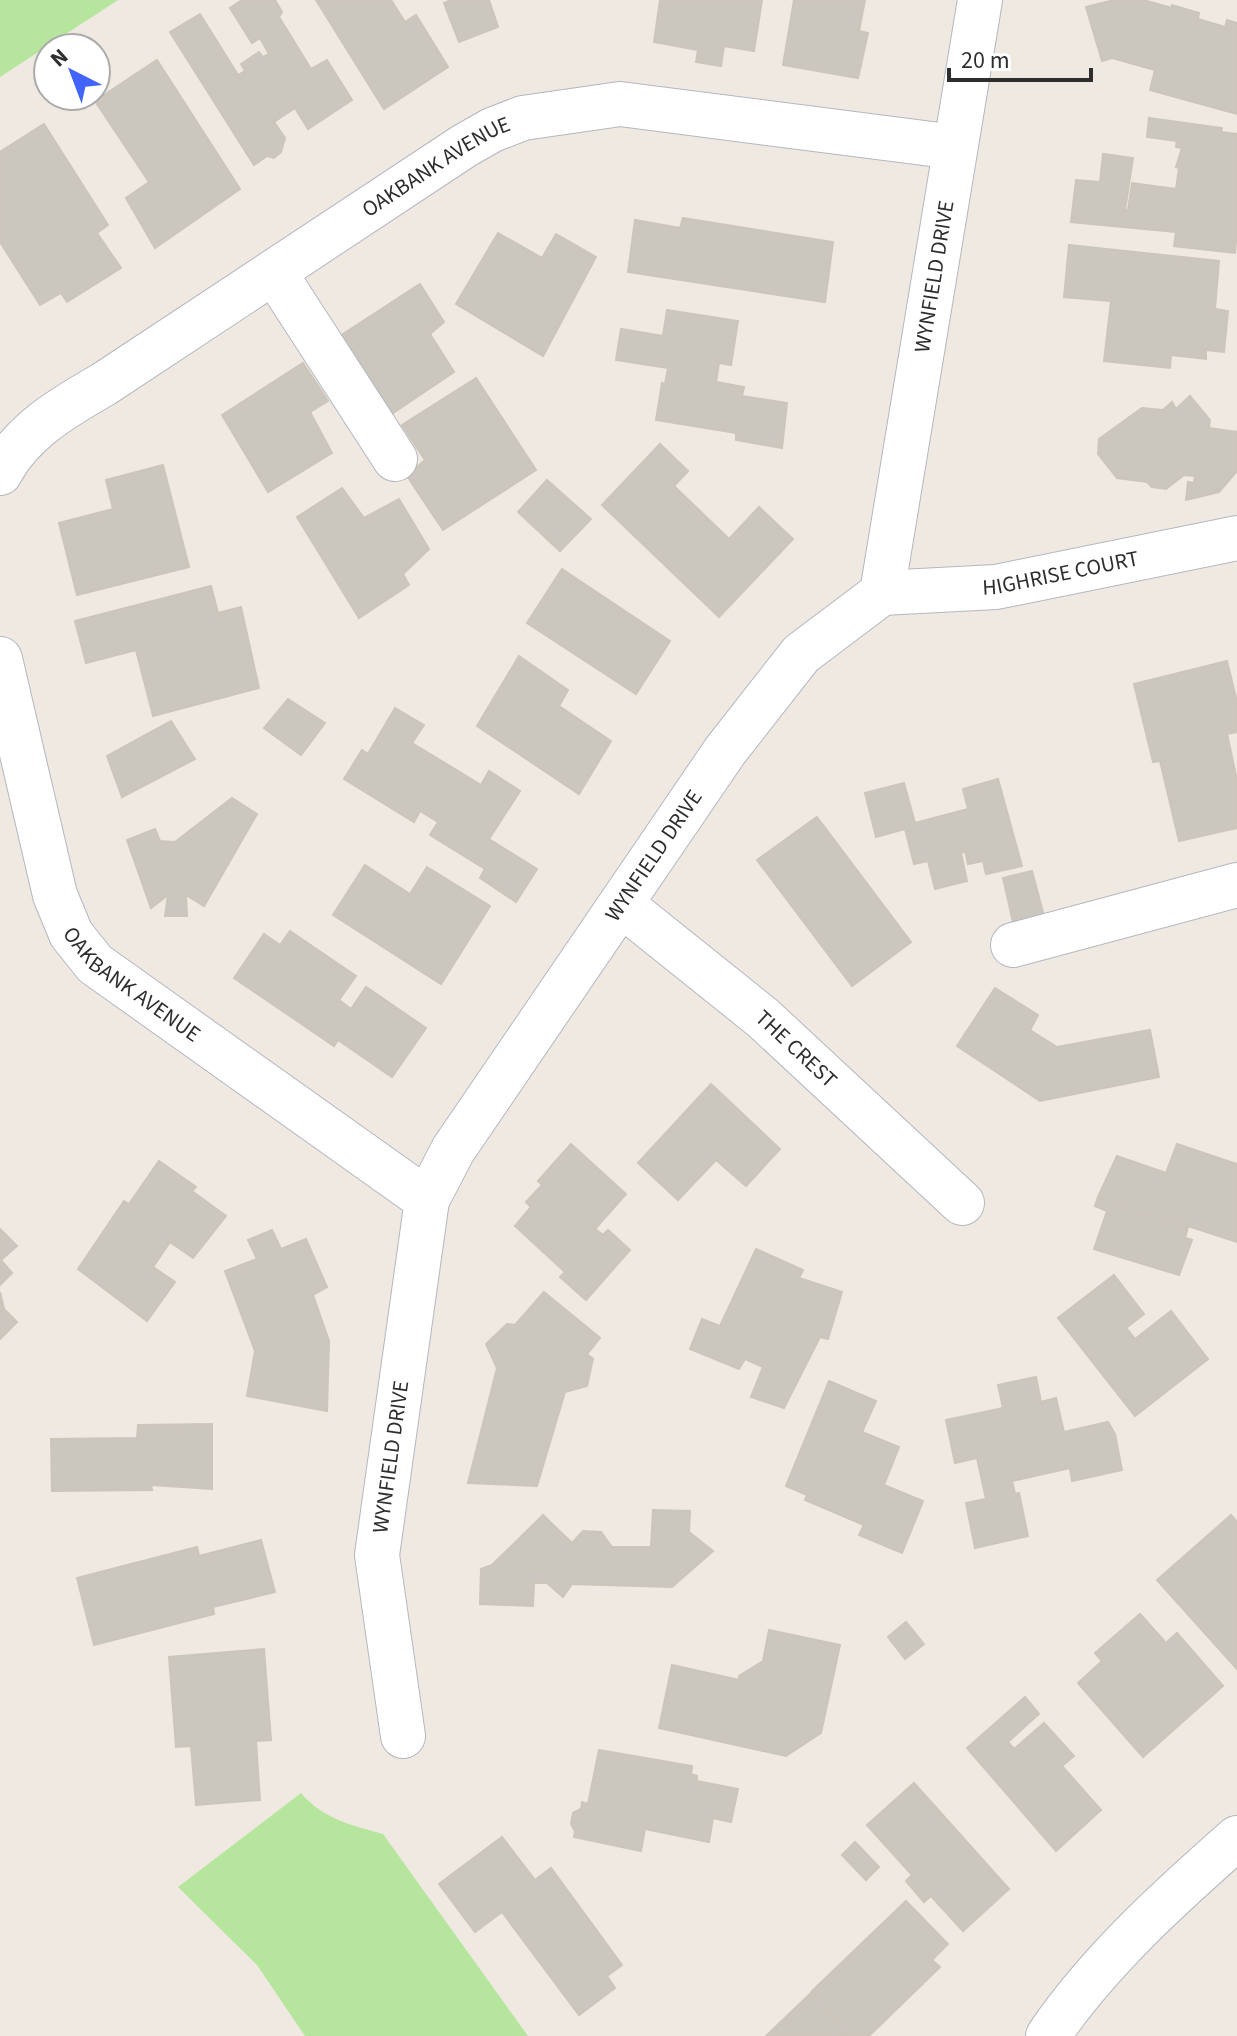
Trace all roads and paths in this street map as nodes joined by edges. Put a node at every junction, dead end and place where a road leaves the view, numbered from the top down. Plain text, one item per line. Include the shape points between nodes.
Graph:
1 (980, 0) edge
2 (955, 147) junction
3 (274, 272) junction
4 (395, 459) dead end
5 (0, 473) edge
6 (1237, 538) edge
7 (882, 593) junction
8 (0, 659) edge
9 (1237, 885) edge
10 (622, 905) junction
11 (1013, 945) dead end
12 (427, 1200) junction
13 (962, 1203) dead end
14 (403, 1736) dead end
15 (1237, 1838) edge
16 (1048, 2036) edge

1 - 2 street, WYNFIELD DRIVE
2 - 3 street, OAKBANK AVENUE via 620,104 550,113 492,130
2 - 7 street, WYNFIELD DRIVE
3 - 4 street
3 - 5 street, OAKBANK AVENUE via 67,405 33,430
6 - 7 street, HIGHRISE COURT via 996,587
7 - 10 street, WYNFIELD DRIVE via 801,654 725,751
8 - 12 street, OAKBANK AVENUE via 55,895 71,934 95,964
9 - 11 street
10 - 12 street, WYNFIELD DRIVE via 453,1150
10 - 13 street, THE CREST via 763,1018
12 - 14 street, WYNFIELD DRIVE via 377,1555
15 - 16 street via 1144,1925

